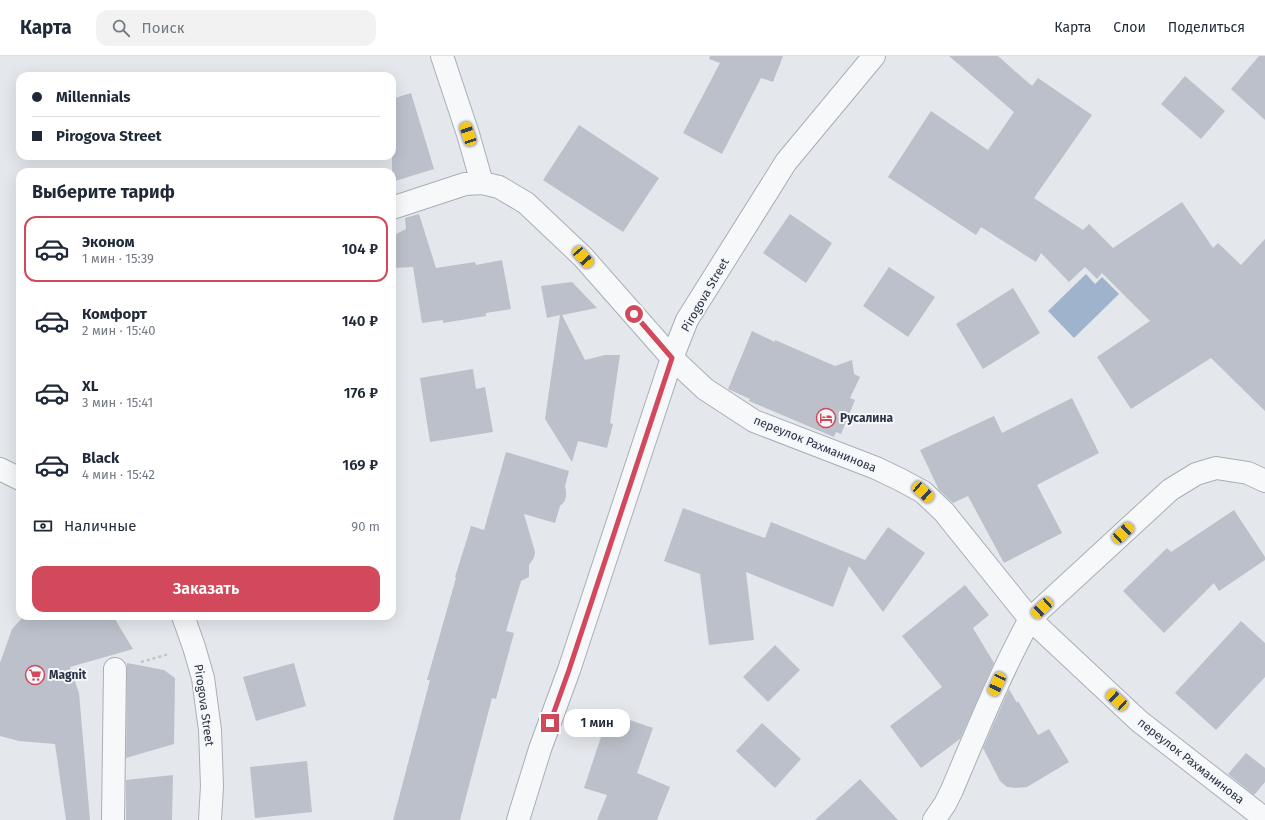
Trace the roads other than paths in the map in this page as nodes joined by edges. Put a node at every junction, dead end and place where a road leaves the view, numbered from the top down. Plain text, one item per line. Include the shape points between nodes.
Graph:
1 (442, 56) edge
2 (874, 56) edge
3 (482, 183) junction
4 (396, 207) edge
5 (672, 358) junction
6 (0, 469) edge
7 (16, 477) edge
8 (1265, 481) edge
9 (1030, 619) junction
10 (184, 620) edge
11 (115, 669) road end
12 (1265, 819) edge
13 (113, 820) edge
14 (210, 820) edge
15 (518, 820) edge
16 (934, 820) edge

1 - 3 street
2 - 5 street, Pirogova Street via 786,162 687,320
3 - 4 street, переулок Рахманинова via 465,184
3 - 5 street, переулок Рахманинова via 499,187 526,203 583,257
5 - 9 street, переулок Рахманинова via 705,389 754,421 876,468 923,492 944,512
5 - 15 street, Pirogova Street
6 - 7 street
8 - 9 street via 1248,473 1216,468 1196,474 1170,490
9 - 12 street, переулок Рахманинова via 1139,721
9 - 16 street via 991,697 952,790
10 - 14 street, Pirogova Street via 203,678 210,730
11 - 13 street

